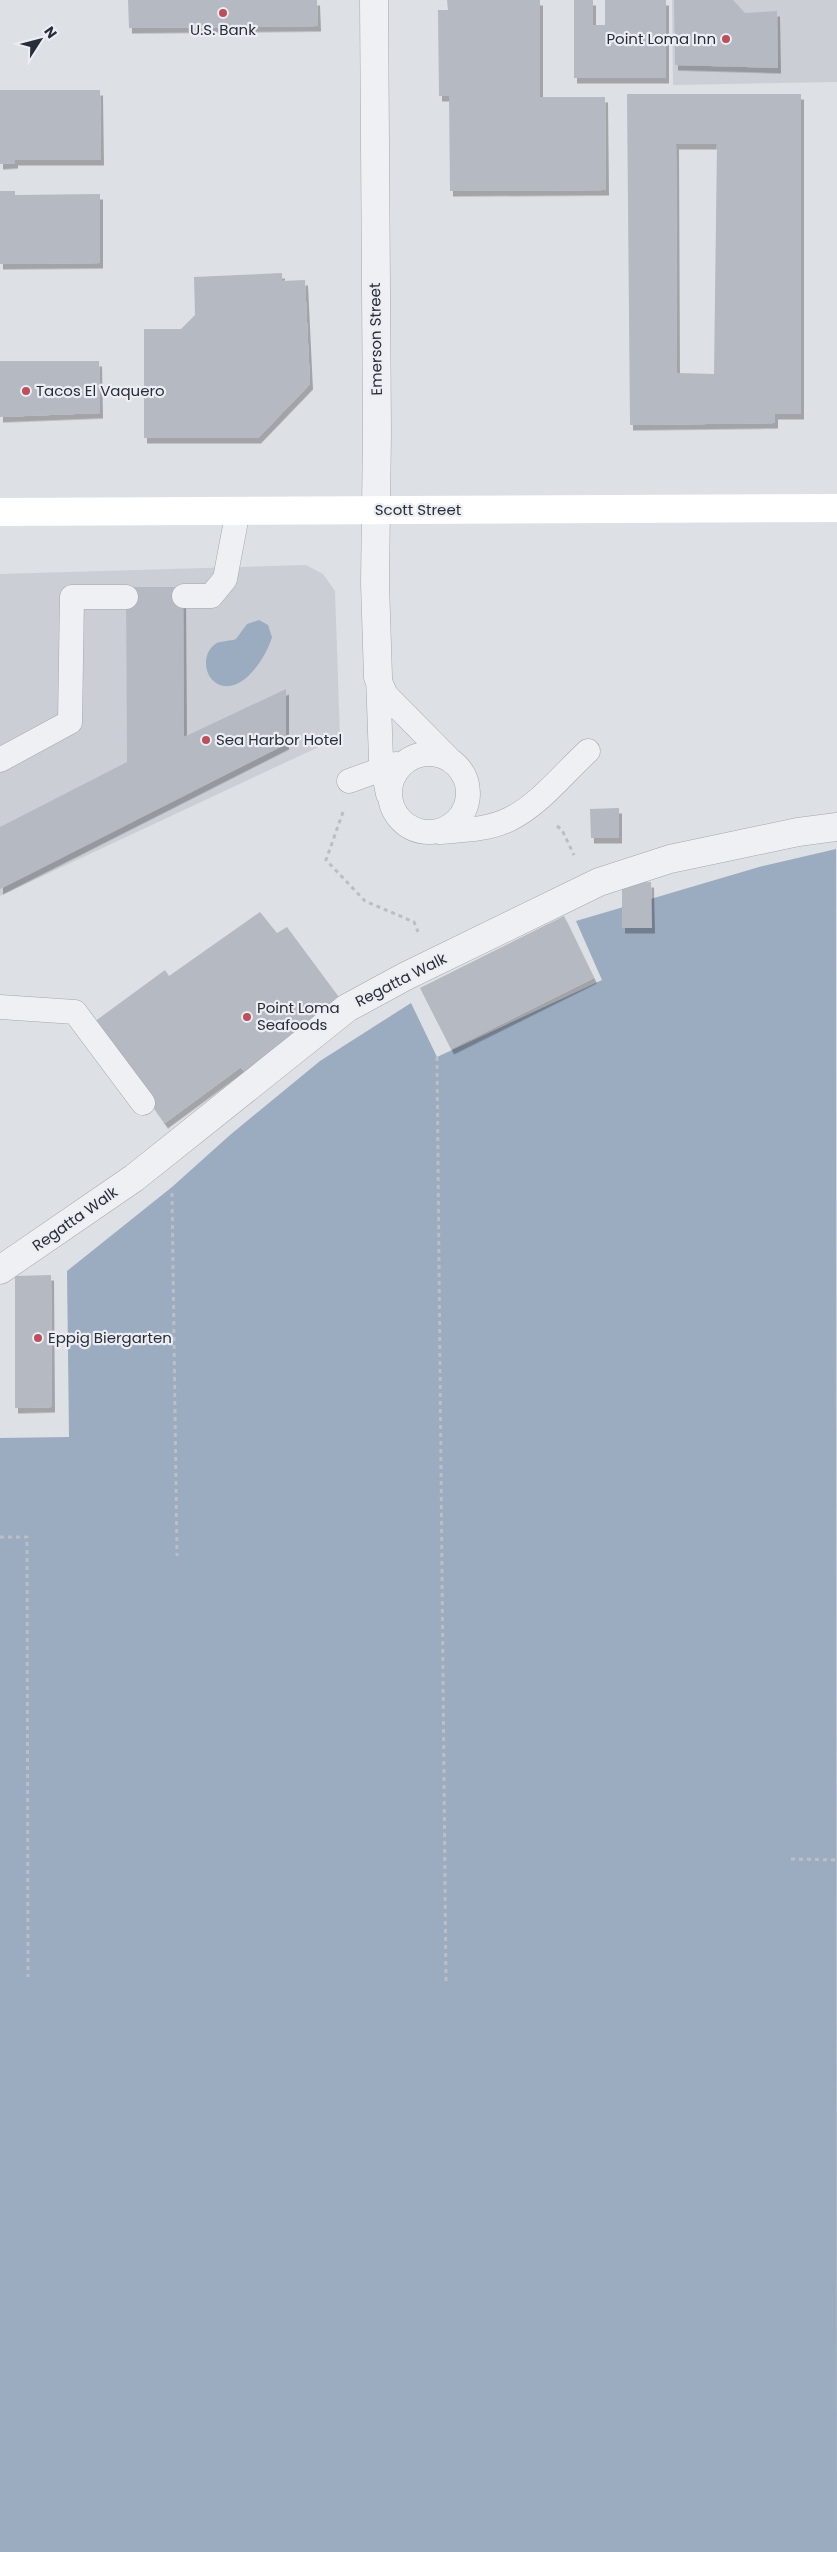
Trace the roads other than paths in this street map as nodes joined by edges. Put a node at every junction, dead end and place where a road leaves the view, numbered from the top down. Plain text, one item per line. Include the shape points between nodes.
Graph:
1 (374, 0) edge
2 (837, 508) edge
3 (238, 510) junction
4 (376, 510) junction
5 (0, 512) edge
6 (184, 596) dead end
7 (126, 597) dead end
8 (378, 677) junction
9 (380, 734) junction
10 (588, 750) dead end
11 (407, 759) junction
12 (0, 760) edge
13 (451, 761) junction
14 (383, 769) junction
15 (390, 800) junction
16 (837, 827) edge
17 (435, 832) junction
18 (0, 1006) edge
19 (143, 1103) dead end
20 (0, 1270) edge

1 - 4 street, Emerson Street
2 - 4 main road, Scott Street
3 - 4 main road, Scott Street
3 - 5 main road, Scott Street
3 - 6 lane via 225,579 211,596
4 - 8 street, Emerson Street
7 - 12 lane via 72,597 70,722
8 - 9 lane
8 - 13 lane via 386,695
9 - 14 lane
9 - 14 lane via 368,765 349,781
10 - 17 lane via 533,803 510,819 482,828
11 - 13 lane via 422,754 438,754
11 - 14 lane
11 - 15 lane via 390,784
13 - 17 lane via 462,772 468,787 468,802 455,822
14 - 15 lane
15 - 17 lane via 395,814 405,825 419,832
16 - 20 street, Regatta Walk via 670,859 588,886 347,1008 134,1178
18 - 19 lane via 75,1012

